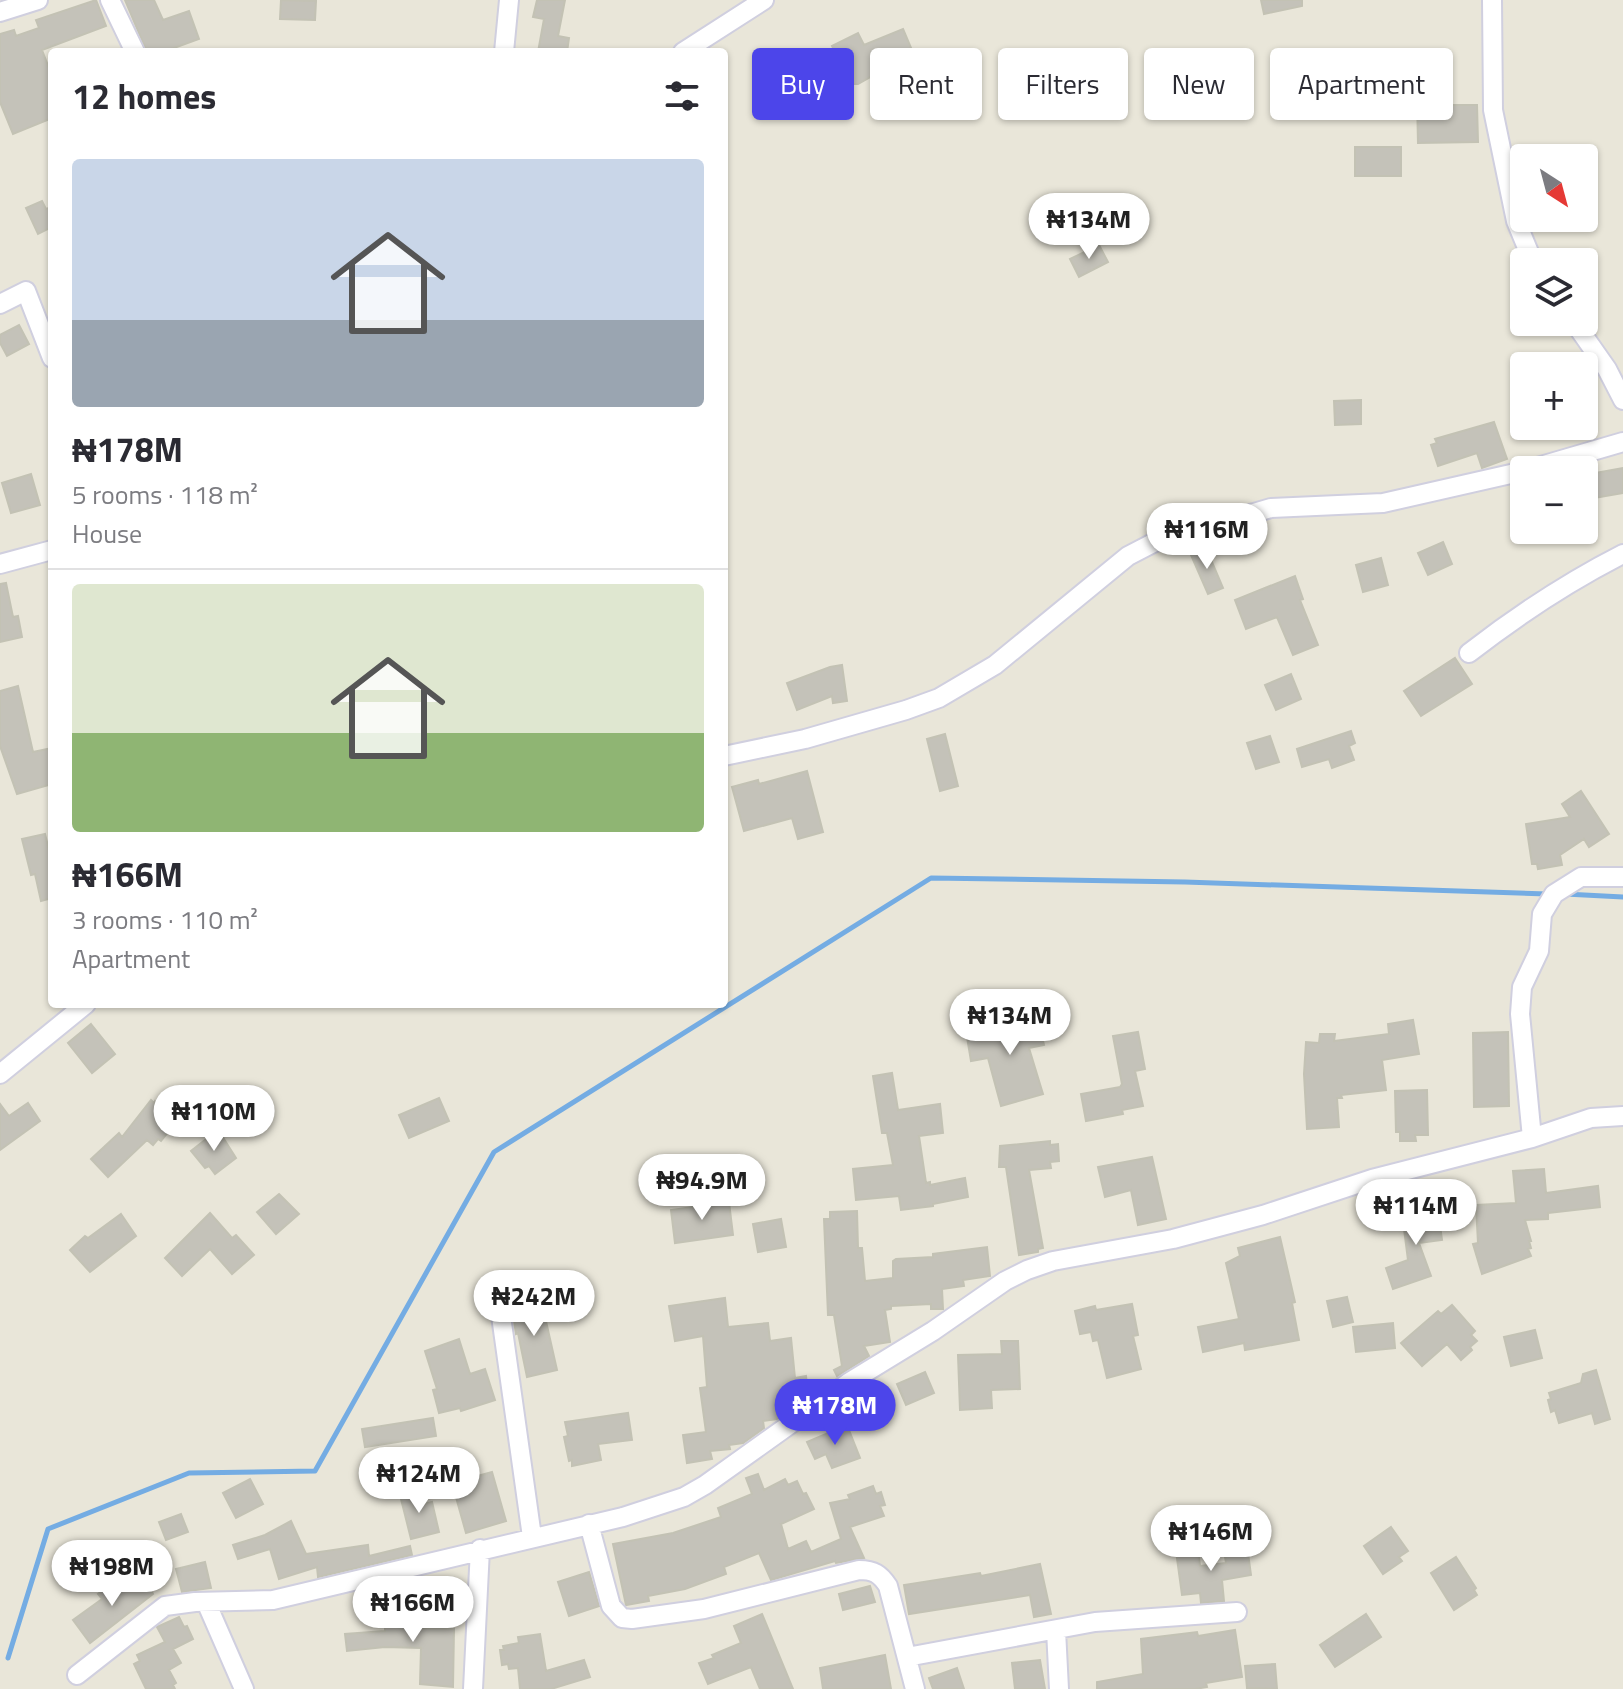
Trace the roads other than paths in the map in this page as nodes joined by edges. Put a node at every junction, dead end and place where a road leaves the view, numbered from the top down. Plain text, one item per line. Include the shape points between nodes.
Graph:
1 (38, 0) edge
2 (110, 0) edge
3 (509, 0) edge
4 (764, 0) edge
5 (1492, 0) edge
6 (0, 12) edge
7 (133, 48) edge
8 (504, 48) edge
9 (689, 48) edge
10 (1527, 248) edge
11 (0, 304) edge
12 (1584, 336) edge
13 (48, 348) edge
14 (1623, 400) edge
15 (1623, 442) edge
16 (1574, 456) edge
17 (1510, 474) edge
18 (48, 551) edge
19 (1623, 554) edge
20 (0, 564) edge
21 (1469, 653) dead end
22 (728, 755) edge
23 (1623, 877) edge
24 (81, 1008) edge
25 (0, 1074) edge
26 (1623, 1116) edge
27 (1532, 1138) junction
28 (501, 1316) dead end
29 (589, 1524) junction
30 (532, 1537) junction
31 (480, 1549) junction
32 (206, 1602) junction
33 (1237, 1612) dead end
34 (1056, 1630) junction
35 (907, 1657) junction
36 (77, 1675) dead end
37 (244, 1689) edge
38 (473, 1689) edge
39 (915, 1689) edge
40 (1059, 1689) edge

1 - 6 street
2 - 7 street
3 - 8 street
4 - 9 street
5 - 10 street via 1493,110 1516,221
11 - 13 street via 26,291
12 - 14 street
15 - 16 street
17 - 22 street via 1383,503 1271,508 1155,542 1128,556 995,665 939,698 805,739
18 - 20 street
19 - 21 street via 1518,614
23 - 27 street via 1581,877 1554,894 1542,914 1539,951 1522,987 1520,1014
24 - 25 street
26 - 27 street via 1591,1118
27 - 29 street via 1188,1235 1027,1270 848,1383 705,1485 684,1497
28 - 30 street
29 - 30 street
29 - 35 street via 611,1606 622,1618 704,1609 870,1570 888,1586
30 - 31 street
31 - 32 street via 273,1600
31 - 38 street
32 - 36 street via 165,1606
32 - 37 street
33 - 34 street via 1095,1622
34 - 35 street
34 - 40 street
35 - 39 street

